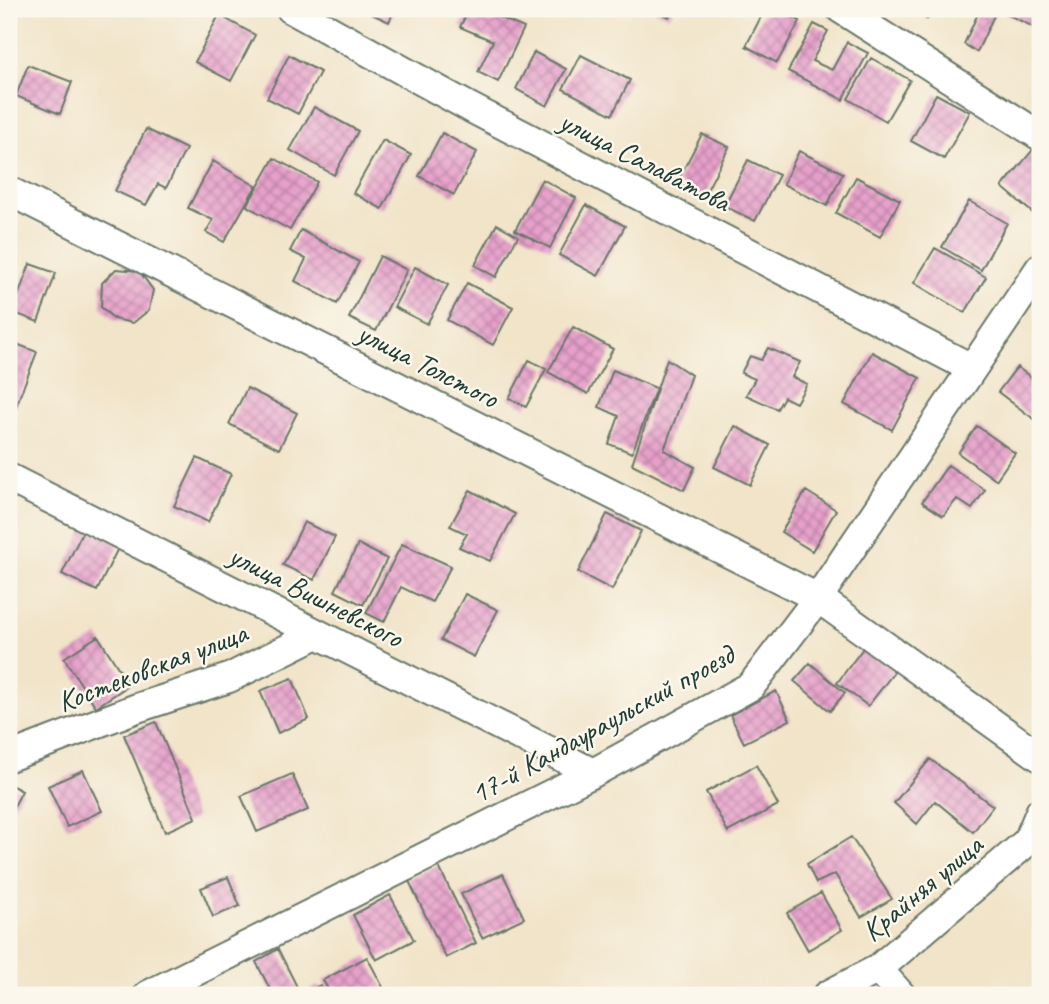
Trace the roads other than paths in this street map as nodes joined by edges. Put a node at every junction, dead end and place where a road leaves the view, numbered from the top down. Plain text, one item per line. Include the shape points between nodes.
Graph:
1 (291, 9) edge
2 (842, 9) edge
3 (1040, 136) edge
4 (9, 191) edge
5 (1040, 268) edge
6 (971, 368) junction
7 (9, 478) edge
8 (818, 598) junction
9 (317, 634) junction
10 (9, 757) edge
11 (1040, 757) edge
12 (593, 773) junction
13 (1040, 812) edge
14 (1034, 846) edge
15 (878, 969) junction
16 (148, 995) edge
17 (828, 995) edge
18 (901, 995) edge

1 - 6 street, улица Салаватова via 471,108
2 - 3 street
4 - 8 street, улица Толстого
5 - 6 street, 17-й Кандаураульский проезд
6 - 8 street, 17-й Кандаураульский проезд
7 - 9 street, улица Вишневского
8 - 11 street, улица Толстого
8 - 12 street, 17-й Кандаураульский проезд via 751,686
9 - 10 street, Костековская улица via 229,678
9 - 12 street, улица Вишневского
12 - 16 street, 17-й Кандаураульский проезд
13 - 14 street, Крайняя улица
14 - 15 street, Крайняя улица
15 - 17 street, Крайняя улица
15 - 18 street

